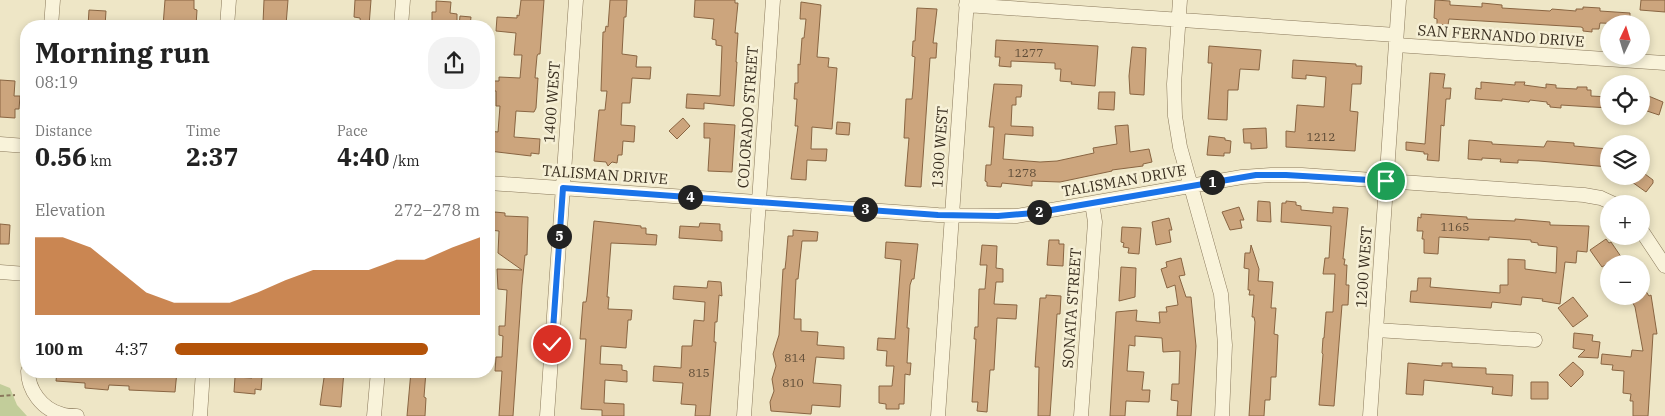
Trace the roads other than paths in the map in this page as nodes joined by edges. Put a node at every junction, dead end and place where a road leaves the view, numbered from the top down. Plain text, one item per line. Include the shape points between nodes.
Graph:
1 (53, 0) edge
2 (228, 0) edge
3 (403, 0) edge
4 (576, 0) edge
5 (773, 0) edge
6 (1180, 0) edge
7 (1399, 0) edge
8 (967, 3) edge
9 (51, 20) edge
10 (227, 20) edge
11 (402, 20) edge
12 (1178, 20) junction
13 (1396, 40) junction
14 (1665, 63) edge
15 (0, 144) edge
16 (20, 146) edge
17 (1386, 181) junction
18 (495, 183) edge
19 (1191, 186) junction
20 (563, 188) junction
21 (1600, 198) edge
22 (759, 202) junction
23 (1092, 203) junction
24 (952, 215) junction
25 (1650, 244) edge
26 (1665, 266) edge
27 (0, 272) edge
28 (20, 274) edge
29 (1376, 330) junction
30 (1535, 340) dead end
31 (29, 378) edge
32 (203, 378) edge
33 (377, 378) edge
34 (77, 416) edge
35 (200, 416) edge
36 (374, 416) edge
37 (547, 416) edge
38 (744, 416) edge
39 (938, 416) edge
40 (1081, 416) edge
41 (1222, 416) edge
42 (1370, 416) edge

1 - 9 street
2 - 10 street
3 - 11 street
4 - 20 street, 1400 WEST
5 - 22 street, COLORADO STREET
6 - 12 street
7 - 13 street, 1200 WEST
8 - 12 street, SAN FERNANDO DRIVE
8 - 24 street, 1300 WEST
12 - 13 street, SAN FERNANDO DRIVE
12 - 19 street via 1175,116
13 - 14 street, SAN FERNANDO DRIVE
13 - 17 street, 1200 WEST
15 - 16 street
17 - 19 street, TALISMAN DRIVE via 1271,175
17 - 21 street, TALISMAN DRIVE
17 - 29 street, 1200 WEST
18 - 20 street, TALISMAN DRIVE
19 - 23 street, TALISMAN DRIVE
19 - 41 street via 1220,294 1225,345
20 - 22 street, TALISMAN DRIVE
20 - 37 street, 1400 WEST
22 - 24 street, TALISMAN DRIVE
22 - 38 street, COLORADO STREET
23 - 24 street, TALISMAN DRIVE via 1016,216
23 - 40 street, SONATA STREET via 1094,222
24 - 39 street, 1300 WEST
25 - 26 street
27 - 28 street
29 - 30 street
29 - 42 street, 1200 WEST
31 - 34 street via 42,403 54,412
32 - 35 street
33 - 36 street

